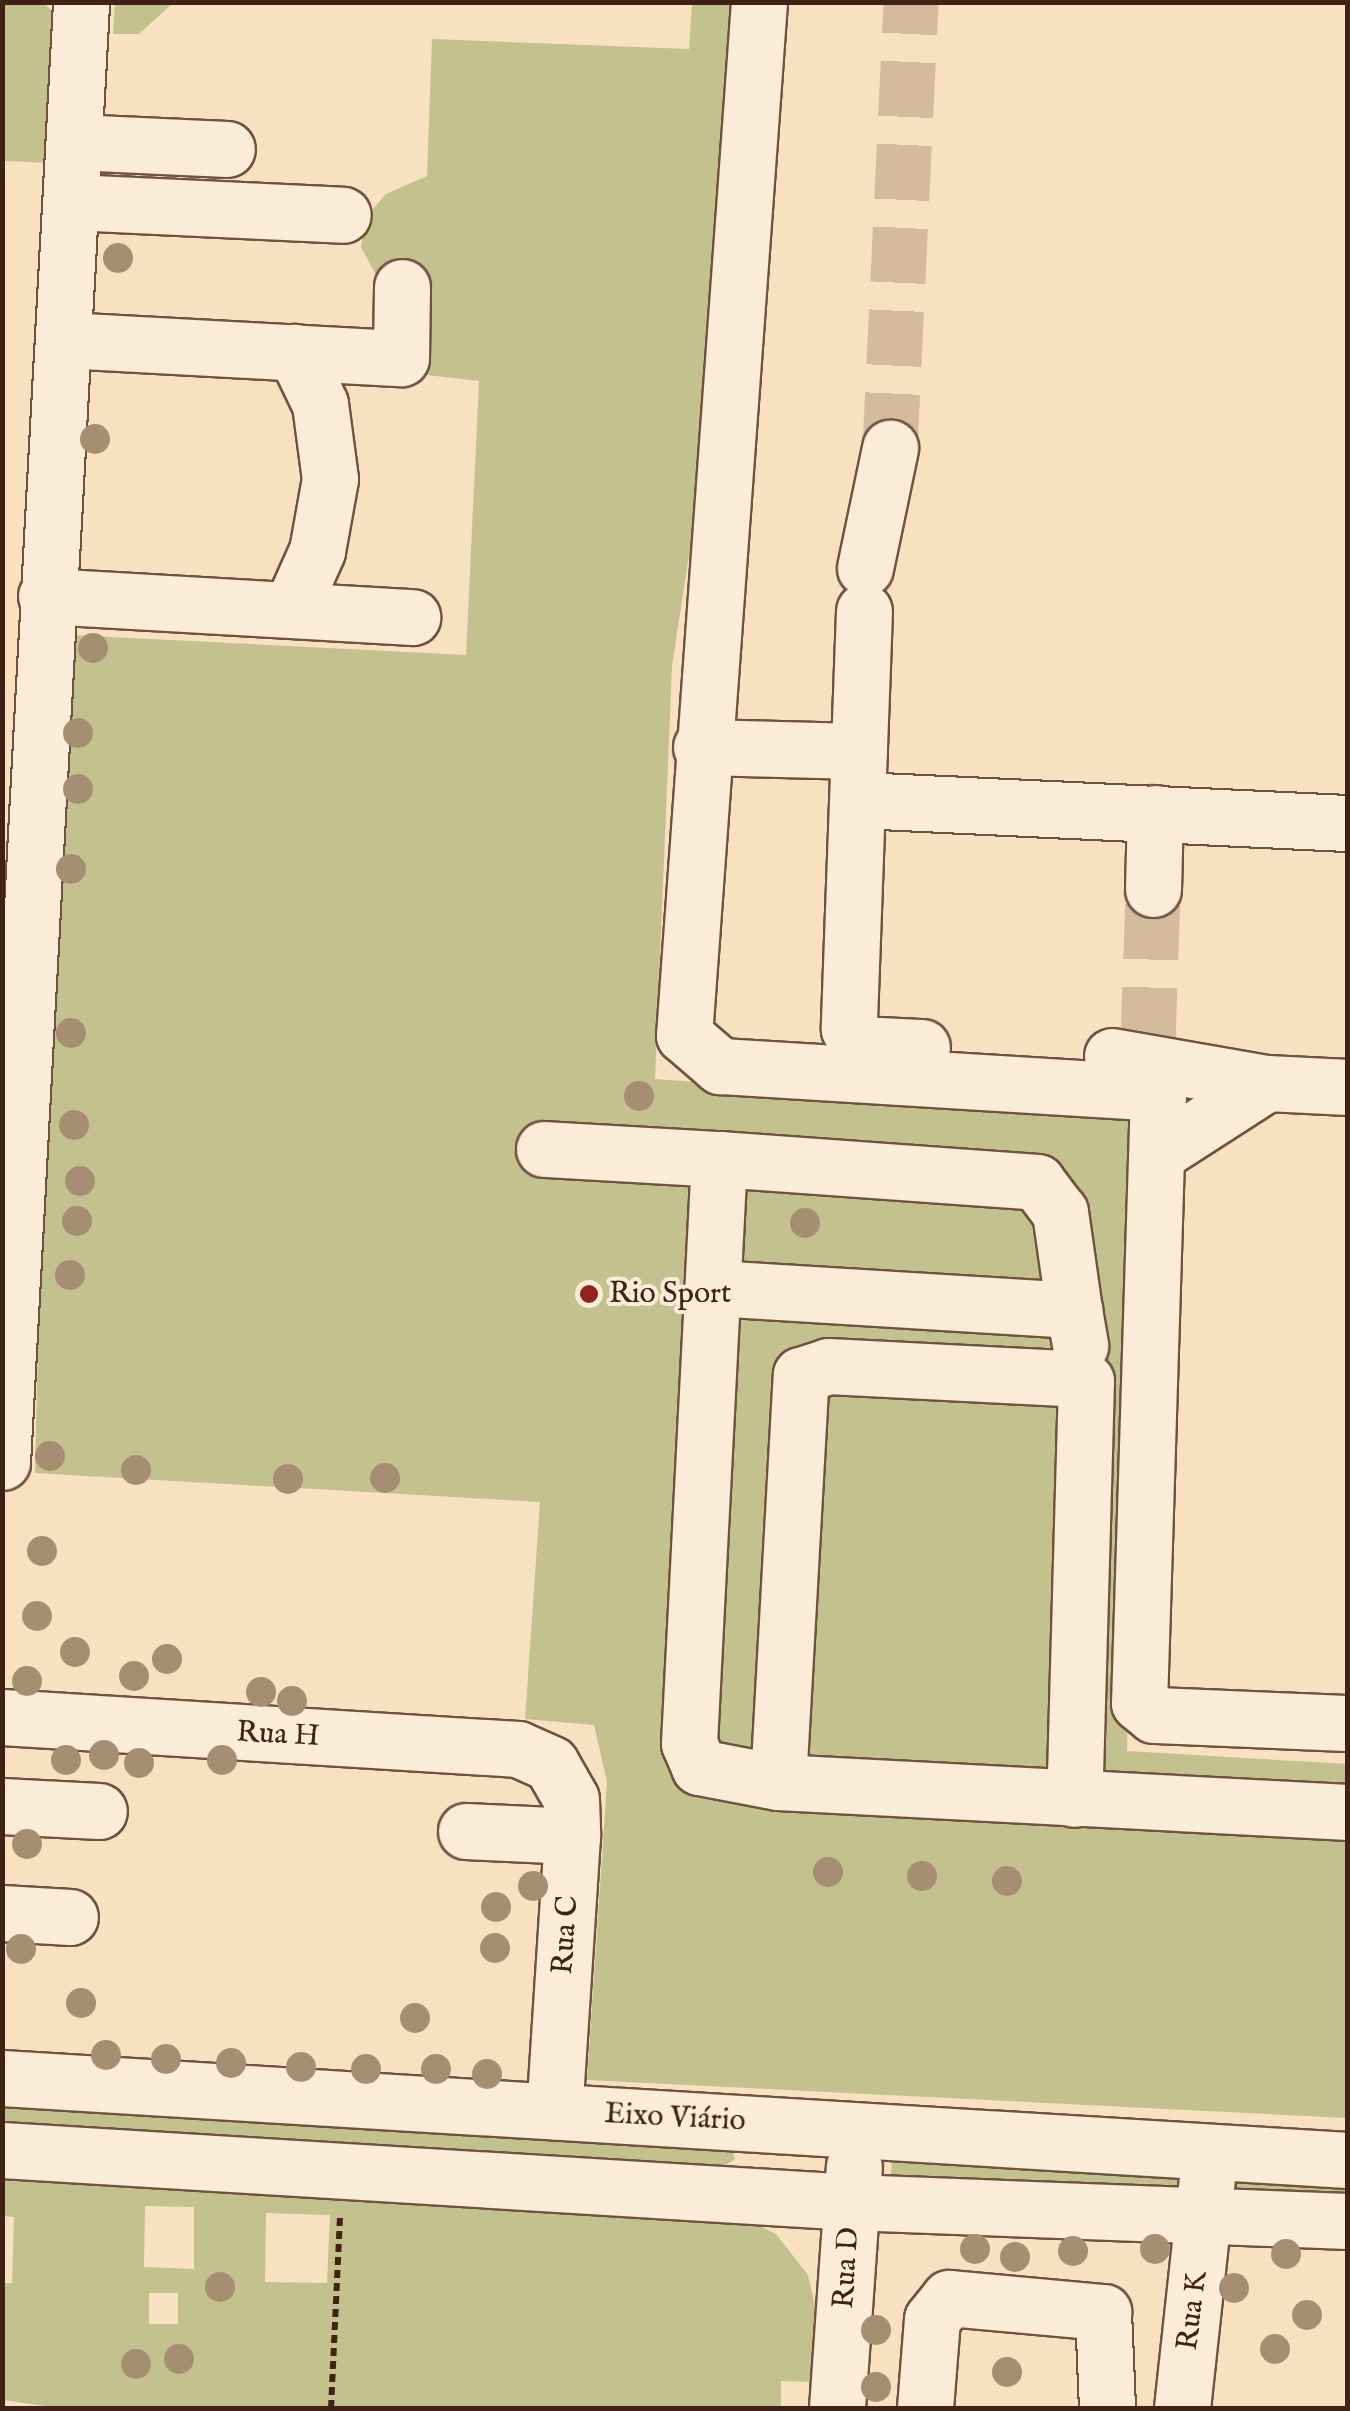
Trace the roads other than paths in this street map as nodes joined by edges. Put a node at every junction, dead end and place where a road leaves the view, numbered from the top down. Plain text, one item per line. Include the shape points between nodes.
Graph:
1 (81, 2) edge
2 (758, 2) edge
3 (74, 142) junction
4 (228, 149) dead end
5 (72, 202) junction
6 (342, 215) dead end
7 (402, 287) dead end
8 (64, 340) junction
9 (294, 352) junction
10 (890, 448) tunnel mouth
11 (46, 596) junction
12 (290, 609) junction
13 (412, 617) dead end
14 (701, 746) junction
15 (859, 775) junction
16 (1156, 814) junction
17 (1348, 823) edge
18 (1153, 890) tunnel mouth
19 (1267, 1083) junction
20 (1348, 1087) edge
21 (544, 1149) dead end
22 (1160, 1152) junction
23 (719, 1159) junction
24 (713, 1288) junction
25 (1074, 1310) junction
26 (1086, 1381) junction
27 (2, 1462) edge
28 (2, 1716) edge
29 (1348, 1723) edge
30 (550, 1764) joint
31 (778, 1782) junction
32 (1074, 1798) junction
33 (2, 1806) edge
34 (99, 1812) dead end
35 (1348, 1812) edge
36 (466, 1830) dead end
37 (572, 1836) junction
38 (2, 1913) edge
39 (70, 1917) dead end
40 (2, 2078) edge
41 (554, 2111) junction
42 (763, 2123) junction
43 (856, 2128) junction
44 (2, 2150) edge
45 (1209, 2153) junction
46 (1348, 2160) edge
47 (758, 2196) junction
48 (851, 2202) junction
49 (1205, 2214) junction
50 (1348, 2222) edge
51 (838, 2408) edge
52 (925, 2408) edge
53 (1107, 2408) edge
54 (1182, 2408) edge

1 - 3 street
2 - 14 street
3 - 4 street
3 - 5 street
5 - 6 street
5 - 8 street
7 - 9 street via 401,358
8 - 9 street
8 - 11 street
9 - 12 street via 320,404 330,478 317,551
10 - 15 street via 864,590
11 - 12 street
11 - 27 street via 27,1076
12 - 13 street
14 - 15 street
14 - 22 street via 682,1019 702,1060 1153,1088 1162,1100
15 - 16 street
15 - 19 street via 853,1040 1148,1050
16 - 17 street
16 - 18 street
19 - 20 street
19 - 22 street
21 - 23 street
22 - 29 street via 1139,1703 1154,1715
23 - 24 street
23 - 25 street via 1037,1182 1060,1212
24 - 25 street
24 - 31 street via 689,1743 699,1766 719,1776
25 - 26 street
26 - 31 street via 828,1366 801,1375
26 - 32 street
28 - 30 street, Rua H via 518,1749
30 - 37 street, Rua C via 571,1798
31 - 32 street
32 - 35 street
33 - 34 street
36 - 37 street
37 - 41 street, Rua C
38 - 39 street
40 - 41 street, Eixo Viário
41 - 42 street, Eixo Viário
42 - 43 street, Eixo Viário
42 - 47 street
43 - 45 street, Eixo Viário
43 - 48 street, Rua D
44 - 47 street
45 - 46 street, Eixo Viário
45 - 49 street, Rua K
47 - 48 street
48 - 49 street
48 - 51 street, Rua D
49 - 50 street
49 - 54 street, Rua K
52 - 53 street via 932,2319 949,2298 1104,2312

